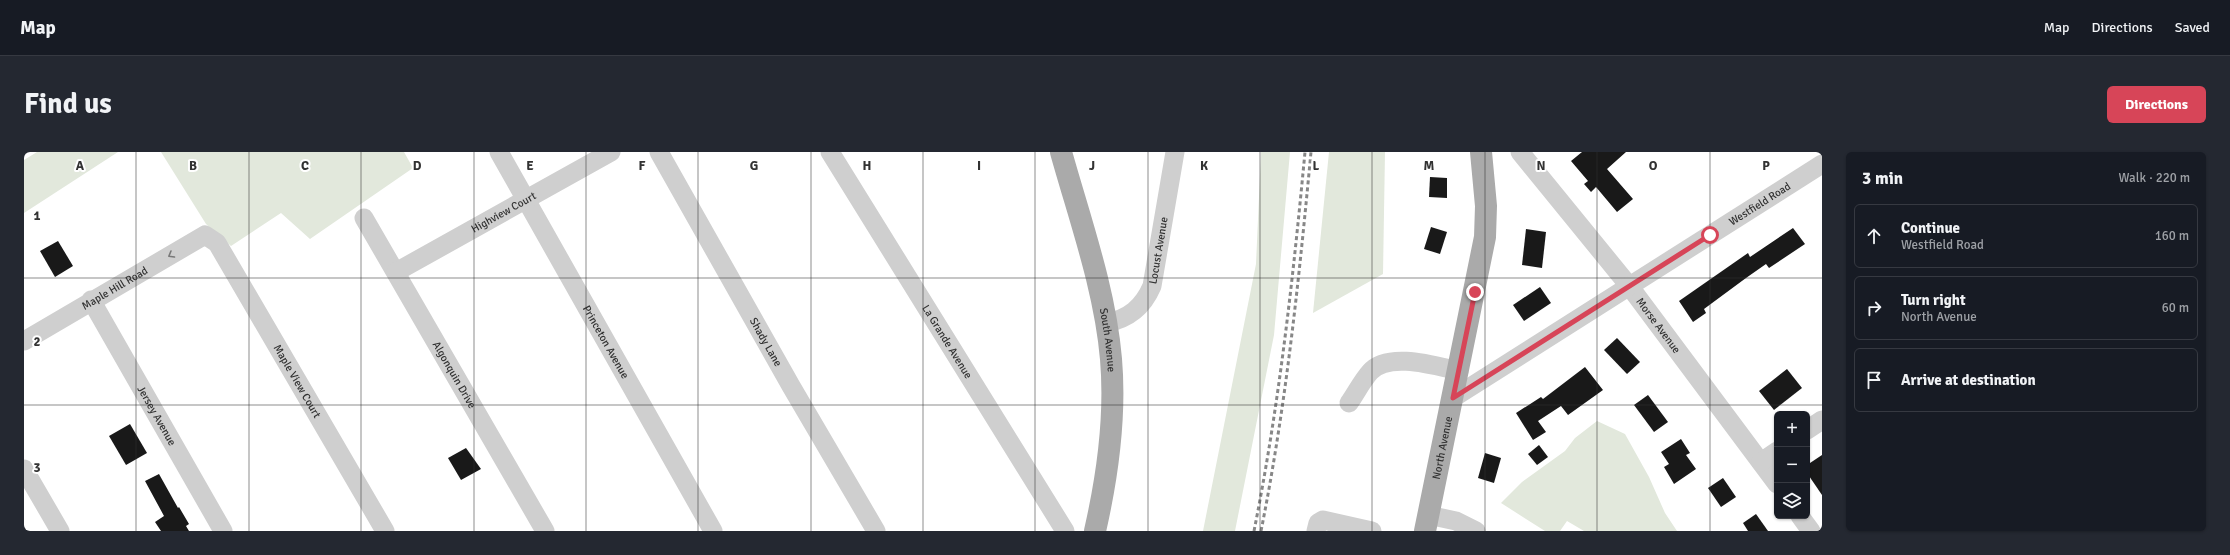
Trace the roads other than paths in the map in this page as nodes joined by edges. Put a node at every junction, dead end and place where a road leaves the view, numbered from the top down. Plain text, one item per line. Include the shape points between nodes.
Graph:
1 (499, 152) edge
2 (611, 152) edge
3 (659, 152) edge
4 (830, 152) edge
5 (1061, 152) edge
6 (1175, 152) edge
7 (1520, 152) edge
8 (1486, 156) edge
9 (1822, 164) edge
10 (527, 199) junction
11 (364, 218) dead end
12 (205, 235) joint
13 (396, 272) junction
14 (1630, 287) junction
15 (91, 300) junction
16 (1106, 323) junction
17 (24, 341) edge
18 (1459, 371) junction
19 (1453, 398) junction
20 (1349, 402) dead end
21 (1822, 420) edge
22 (1810, 428) edge
23 (1774, 453) edge
24 (1761, 462) junction
25 (24, 469) edge
26 (1776, 483) edge
27 (1802, 519) edge
28 (1426, 523) edge
29 (60, 531) edge
30 (223, 531) edge
31 (385, 531) edge
32 (545, 531) edge
33 (713, 531) edge
34 (876, 531) edge
35 (1065, 531) edge
36 (1095, 531) edge
37 (1316, 531) edge
38 (1372, 531) edge
39 (1476, 531) edge
40 (1811, 531) edge

1 - 10 street, Princeton Avenue
2 - 10 street, Highview Court
3 - 34 street, Shady Lane
4 - 35 street, La Grande Avenue
5 - 16 main road, South Avenue via 1102,299
6 - 16 street, Locust Avenue via 1152,286 1133,313
7 - 14 street, Morse Avenue
8 - 18 main road, North Avenue via 1485,237
9 - 14 street, Westfield Road
10 - 13 street, Highview Court
10 - 33 street, Princeton Avenue
11 - 13 street, Algonquin Drive
12 -> 15 street, Maple Hill Road
12 - 31 street, Maple View Court via 217,243
13 - 32 street, Algonquin Drive
14 - 19 street, Westfield Road
14 - 24 street, Morse Avenue
15 - 17 street, Maple Hill Road
15 - 30 street, Jersey Avenue
16 - 36 main road, South Avenue via 1113,401 1110,451
18 - 19 main road, North Avenue
18 - 20 street via 1407,361 1388,362 1371,370
19 - 28 main road, North Avenue
21 - 22 street
23 - 24 street
24 - 26 street, Morse Avenue
25 - 29 street
27 - 40 street
28 - 39 street via 1456,521
37 - 38 street via 1318,523 1323,520

